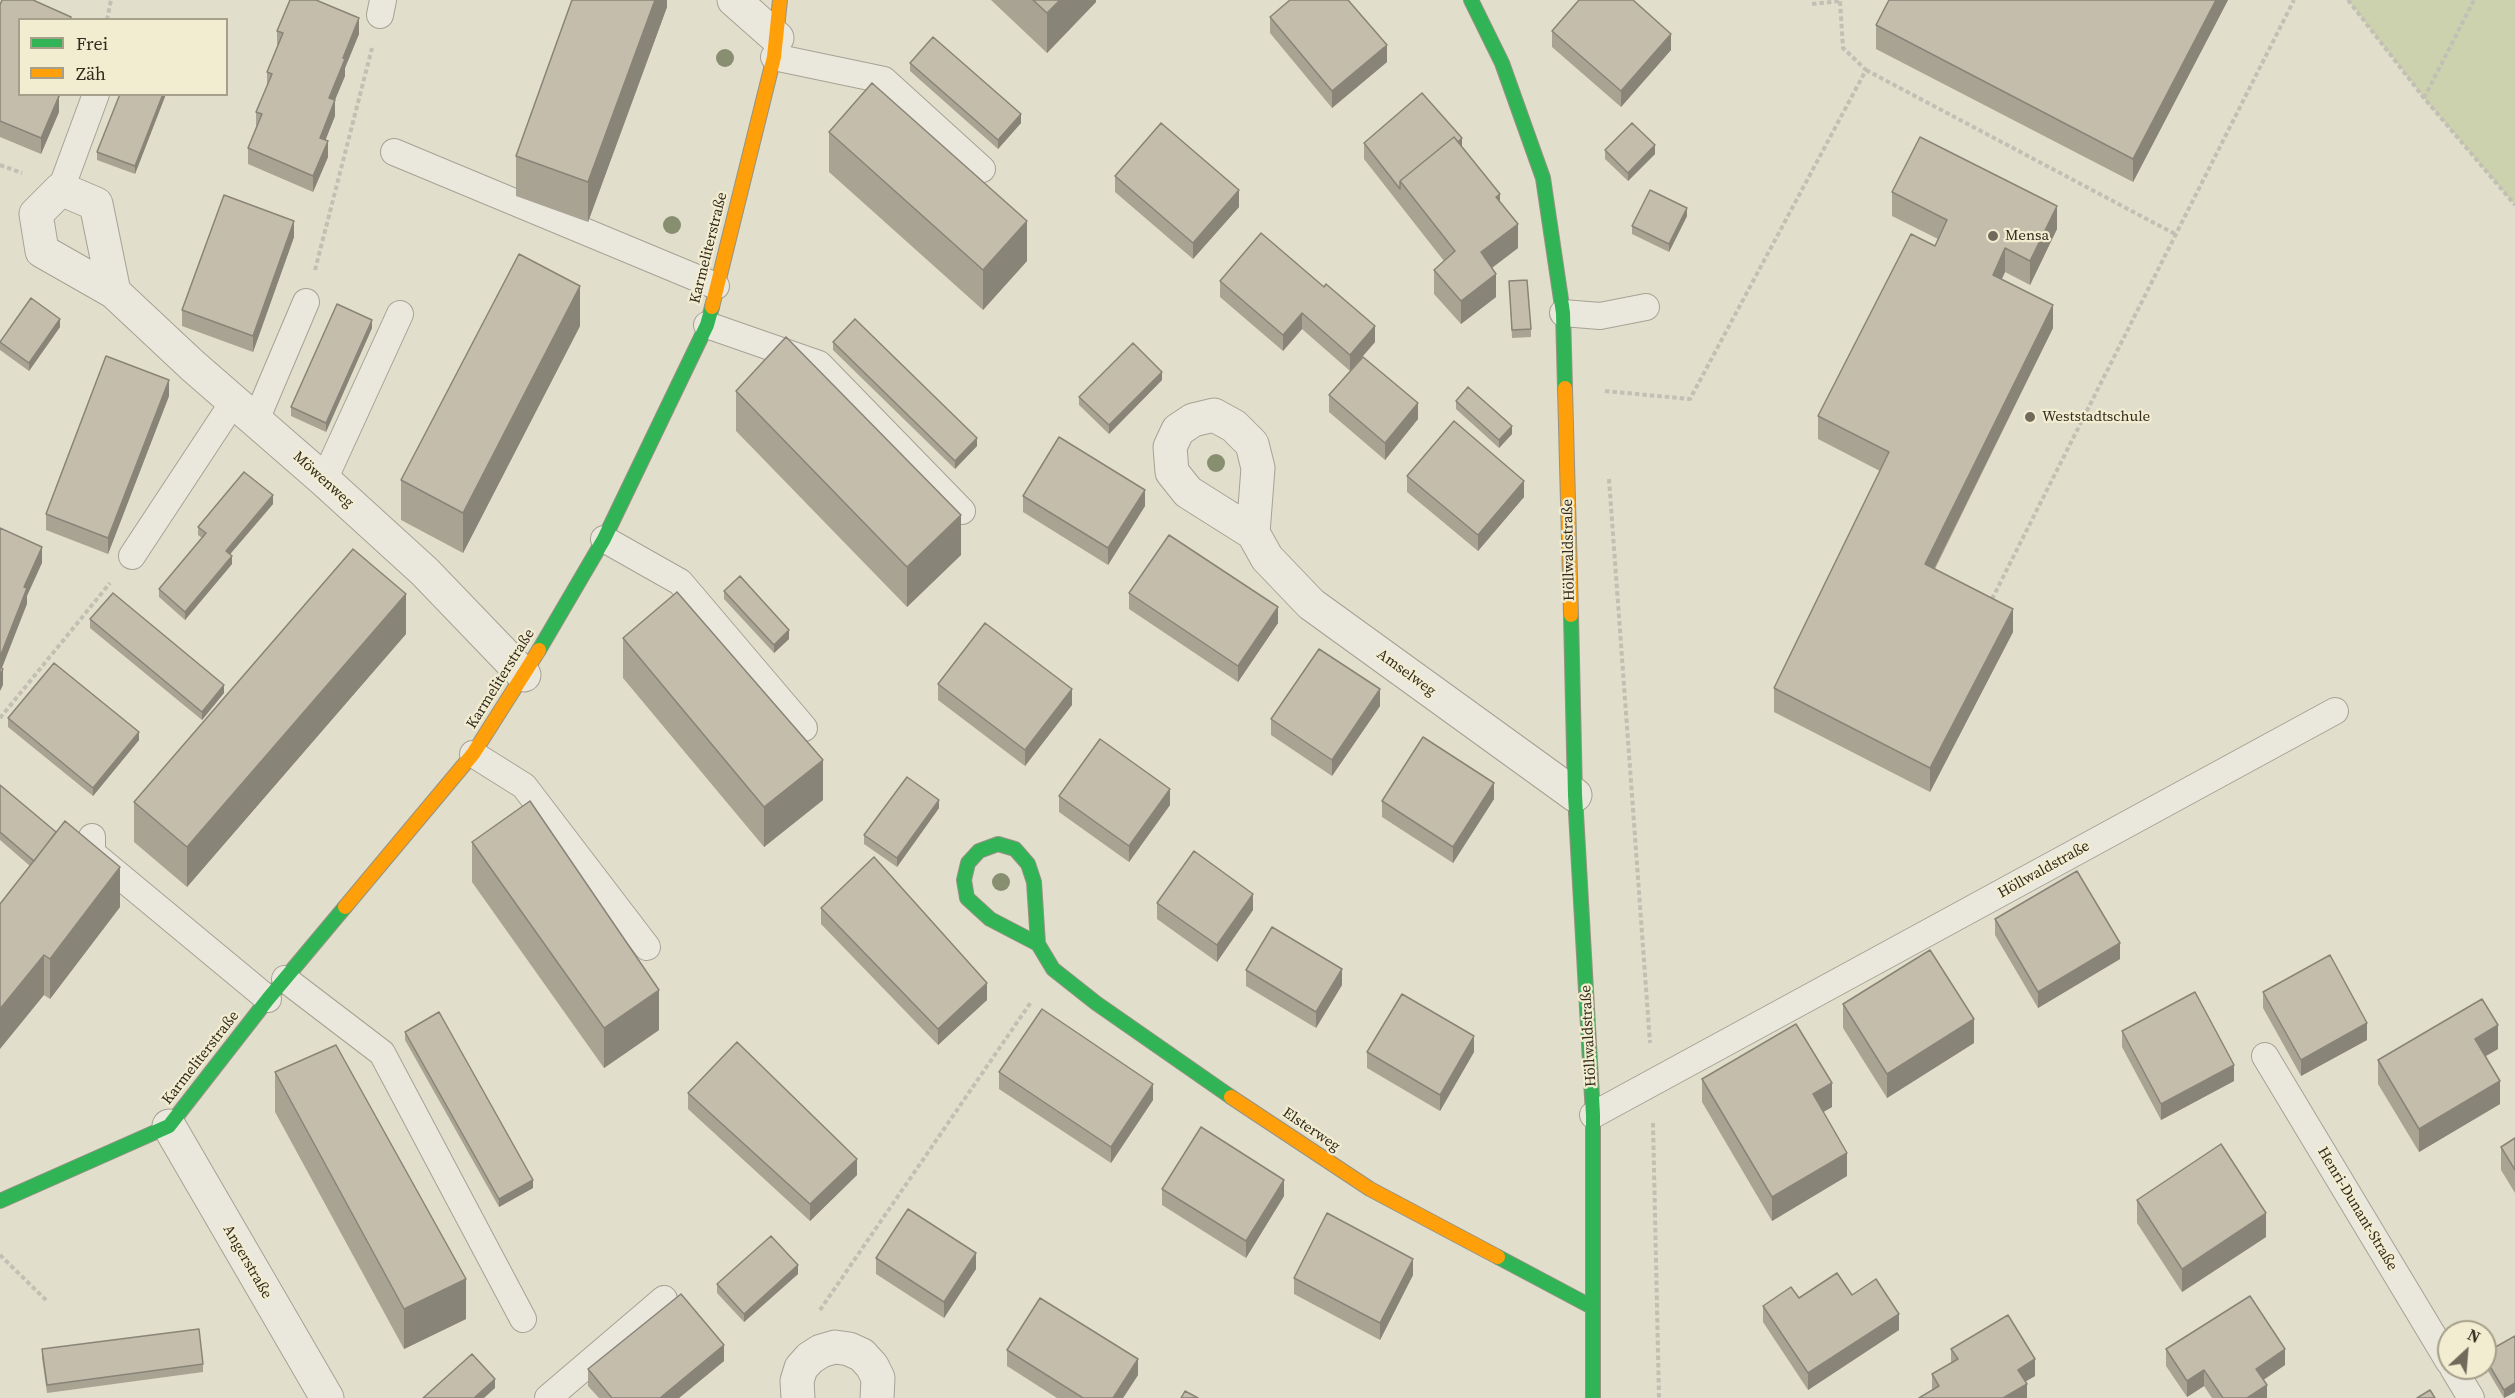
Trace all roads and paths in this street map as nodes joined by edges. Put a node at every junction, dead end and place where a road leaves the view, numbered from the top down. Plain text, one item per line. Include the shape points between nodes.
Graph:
1 (111, 0) edge
2 (734, 0) edge
3 (780, 0) edge
4 (1471, 0) edge
5 (2294, 0) edge
6 (2348, 0) edge
7 (2474, 0) edge
8 (1841, 1) edge
9 (1812, 4) dead end
10 (382, 8) edge
11 (106, 18) edge
12 (776, 47) junction
13 (1866, 70) junction
14 (95, 96) edge
15 (2424, 98) junction
16 (394, 152) dead end
17 (982, 169) dead end
18 (61, 189) junction
19 (2515, 205) edge
20 (2175, 234) junction
21 (716, 286) junction
22 (114, 292) junction
23 (306, 302) joint
24 (1646, 307) dead end
25 (1563, 313) junction
26 (400, 315) dead end
27 (707, 325) junction
28 (1604, 380) dead end
29 (1605, 391) junction
30 (1605, 402) dead end
31 (245, 411) junction
32 (1609, 473) dead end
33 (324, 480) junction
34 (962, 511) dead end
35 (1253, 533) dead end
36 (603, 539) junction
37 (132, 556) joint
38 (1992, 598) edge
39 (524, 675) junction
40 (2335, 711) dead end
41 (0, 718) edge
42 (804, 728) dead end
43 (473, 754) junction
44 (1575, 795) junction
45 (92, 837) dead end
46 (1038, 944) junction
47 (647, 947) dead end
48 (1053, 969) junction
49 (285, 979) junction
50 (268, 999) junction
51 (2265, 1056) dead end
52 (1652, 1085) junction
53 (1593, 1115) junction
54 (169, 1126) junction
55 (0, 1201) edge
56 (0, 1255) edge
57 (664, 1299) dead end
58 (48, 1302) dead end
59 (1592, 1307) junction
60 (522, 1319) dead end
61 (2437, 1342) edge
62 (821, 1351) junction
63 (2460, 1380) edge
64 (327, 1398) edge
65 (548, 1398) edge
66 (798, 1398) edge
67 (877, 1398) edge
68 (1593, 1398) edge
69 (1659, 1398) edge
70 (2471, 1398) edge

1 - 11 path
2 - 12 street
3 - 12 street, Karmeliterstraße
4 - 25 street, Höllwaldstraße via 1502,63 1543,178
5 - 20 path
6 - 15 path
7 - 15 path
8 - 9 path
8 - 13 path via 1844,48
10 - 23 path
12 - 17 lane via 884,80
12 - 21 street, Karmeliterstraße
13 - 20 path
13 - 29 path via 1690,399
14 - 18 lane
15 - 19 path
16 - 21 lane
18 - 22 street via 96,204
18 - 22 street, Möwenweg via 36,214 42,251
20 - 38 path
21 - 27 street, Karmeliterstraße
22 - 31 street, Möwenweg
23 - 31 lane
24 - 25 lane via 1600,315
25 - 44 street, Höllwaldstraße
26 - 33 lane
27 - 34 lane via 819,364
27 - 36 street, Karmeliterstraße
28 - 29 path
29 - 30 path
31 - 33 street, Möwenweg
31 - 37 lane
32 - 52 path
33 - 39 street, Möwenweg via 425,572
35 - 44 street, Amselweg via 1267,558 1311,604
36 - 39 street, Karmeliterstraße
36 - 42 lane via 680,582
37 - 41 path
39 - 43 street, Karmeliterstraße
40 - 52 lane, Höllwaldstraße
43 - 47 lane via 524,786
43 - 49 street, Karmeliterstraße
44 - 53 street, Höllwaldstraße
45 - 50 lane via 92,853
46 - 46 street, Elsterweg via 990,919 967,898 964,880 968,863 979,851 998,844 1015,849 1028,864 1034,882
46 - 48 street, Elsterweg
48 - 59 street, Elsterweg via 1126,1024 1370,1189
48 - 62 path via 814,1318
49 - 50 street, Karmeliterstraße
49 - 60 lane via 382,1053
50 - 54 street, Karmeliterstraße
51 - 61 lane, Henri-Dunant-Straße
52 - 53 lane, Höllwaldstraße
52 - 69 path
53 - 59 street, Höllwaldstraße
54 - 55 street, Karmeliterstraße
54 - 64 street, Angerstraße
56 - 58 path
57 - 65 lane
59 - 68 street, Höllwaldstraße
62 - 66 street via 801,1368
62 - 67 street via 835,1347 862,1355 878,1378
63 - 70 lane

